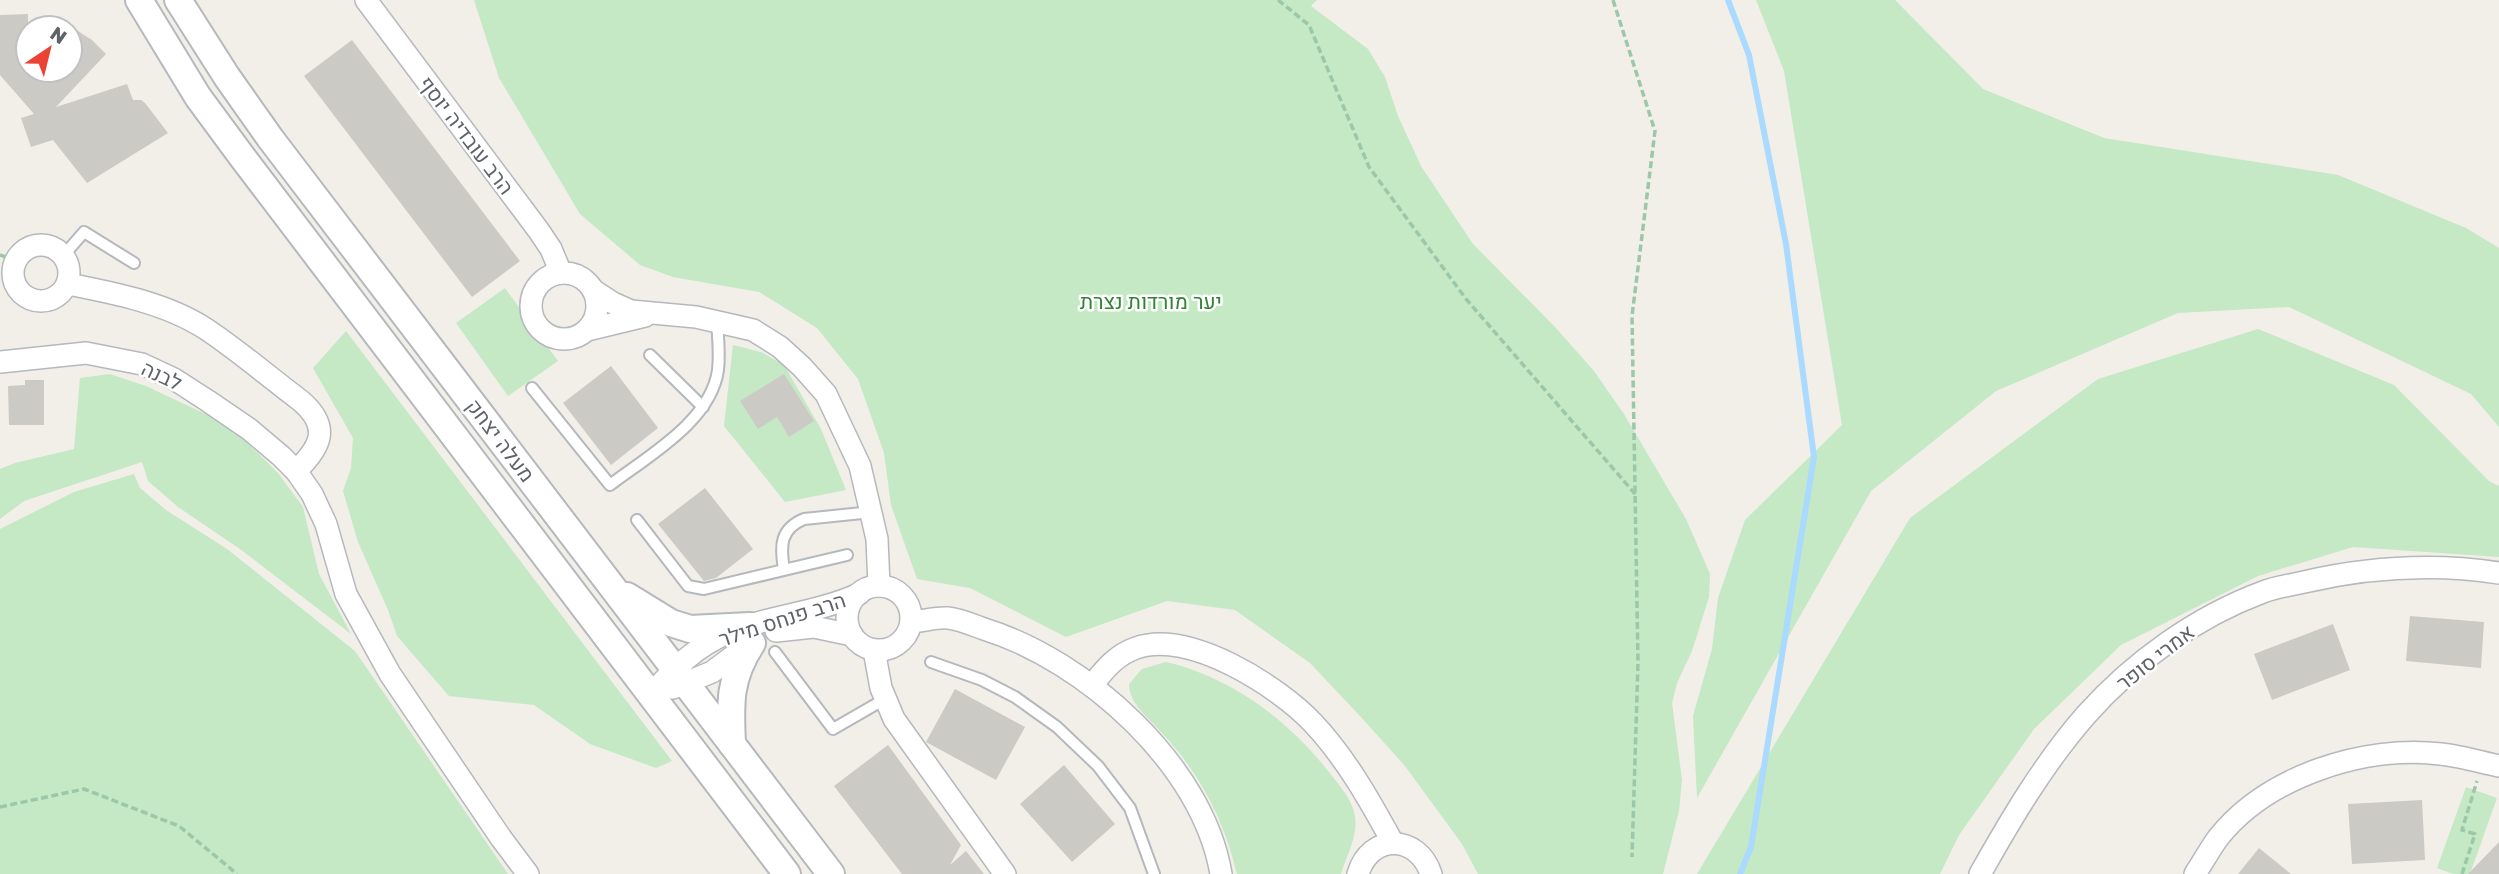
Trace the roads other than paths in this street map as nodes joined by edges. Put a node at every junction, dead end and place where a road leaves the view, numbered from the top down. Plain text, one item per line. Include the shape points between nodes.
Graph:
1 (139, 0) edge
2 (178, 0) edge
3 (366, 0) edge
4 (64, 256) junction
5 (8, 258) edge
6 (134, 263) dead end
7 (561, 273) junction
8 (68, 284) junction
9 (593, 290) junction
10 (650, 315) junction
11 (717, 321) junction
12 (587, 330) junction
13 (650, 355) dead end
14 (0, 362) edge
15 (532, 388) dead end
16 (703, 407) junction
17 (296, 471) junction
18 (872, 512) junction
19 (637, 520) dead end
20 (847, 555) dead end
21 (784, 569) junction
22 (2499, 573) edge
23 (613, 588) junction
24 (869, 590) junction
25 (911, 622) junction
26 (852, 635) junction
27 (759, 640) junction
28 (874, 650) junction
29 (931, 662) dead end
30 (681, 676) junction
31 (1092, 685) junction
32 (651, 695) junction
33 (885, 699) junction
34 (732, 744) junction
35 (2491, 764) edge
36 (1392, 843) junction
37 (528, 874) edge
38 (787, 874) edge
39 (831, 874) edge
40 (1005, 874) edge
41 (1154, 874) edge
42 (1222, 874) edge
43 (1358, 874) edge
44 (1431, 874) edge
45 (1980, 874) edge
46 (2195, 874) edge

1 - 32 street, מעלה יצחק via 198,97
2 - 23 street, מעלה יצחק via 271,138
3 - 7 street, הרב עובדיה יוסף via 539,231
4 - 5 street via 38,245
4 - 6 lane via 84,232
4 - 8 street
5 - 8 street via 13,278 30,299 56,298
7 - 9 street via 577,275
7 - 12 street via 538,286 531,307 533,317 547,334 557,338 568,339
8 - 17 street via 162,307 205,328 306,406 320,433 313,455
9 - 10 street via 613,303
9 - 12 street via 597,311
10 - 11 street
10 - 12 street
11 - 16 lane via 718,373
11 - 18 street via 753,330 780,347 826,394 860,466
13 - 16 lane
14 - 17 street, לבנה via 86,353 142,364 174,379 249,429
15 - 16 lane via 610,485 685,427
17 - 37 street, לבנה via 326,524 346,594 360,623
18 - 21 lane via 795,523 783,541
18 - 24 street via 877,539
19 - 21 lane via 688,586 704,589
20 - 21 lane
22 - 45 street, אמרי סופר via 2401,566 2341,573 2264,591 2190,628 2134,669 2086,715 2038,779
23 - 27 street via 671,623
23 - 30 street, מעלה יצחק
24 - 25 street via 895,590 910,607
24 - 26 street via 848,608
24 - 27 street, הרב פנחס מילר
25 - 28 street via 896,646
25 - 31 street via 948,618 1002,634
26 - 27 street, הרב פנחס מילר via 814,627 778,630
26 - 28 street
27 - 30 street, הרב פנחס מילר via 729,632 705,645
27 - 33 lane via 833,729
27 - 34 street via 734,676
28 - 33 street
29 - 41 lane via 1015,697 1090,758 1130,808
30 - 32 street, הרב פנחס מילר
30 - 34 street, מעלה יצחק
31 - 36 street via 1110,663 1155,644 1212,656 1247,673 1312,722 1372,804
31 - 42 street via 1155,744 1179,776 1202,817
32 - 38 street, מעלה יצחק
33 - 40 street via 894,719
34 - 39 street, מעלה יצחק
35 - 46 street via 2441,754 2395,753 2334,763 2288,781 2249,808 2219,837
36 - 43 street via 1372,851
36 - 44 street via 1417,851

